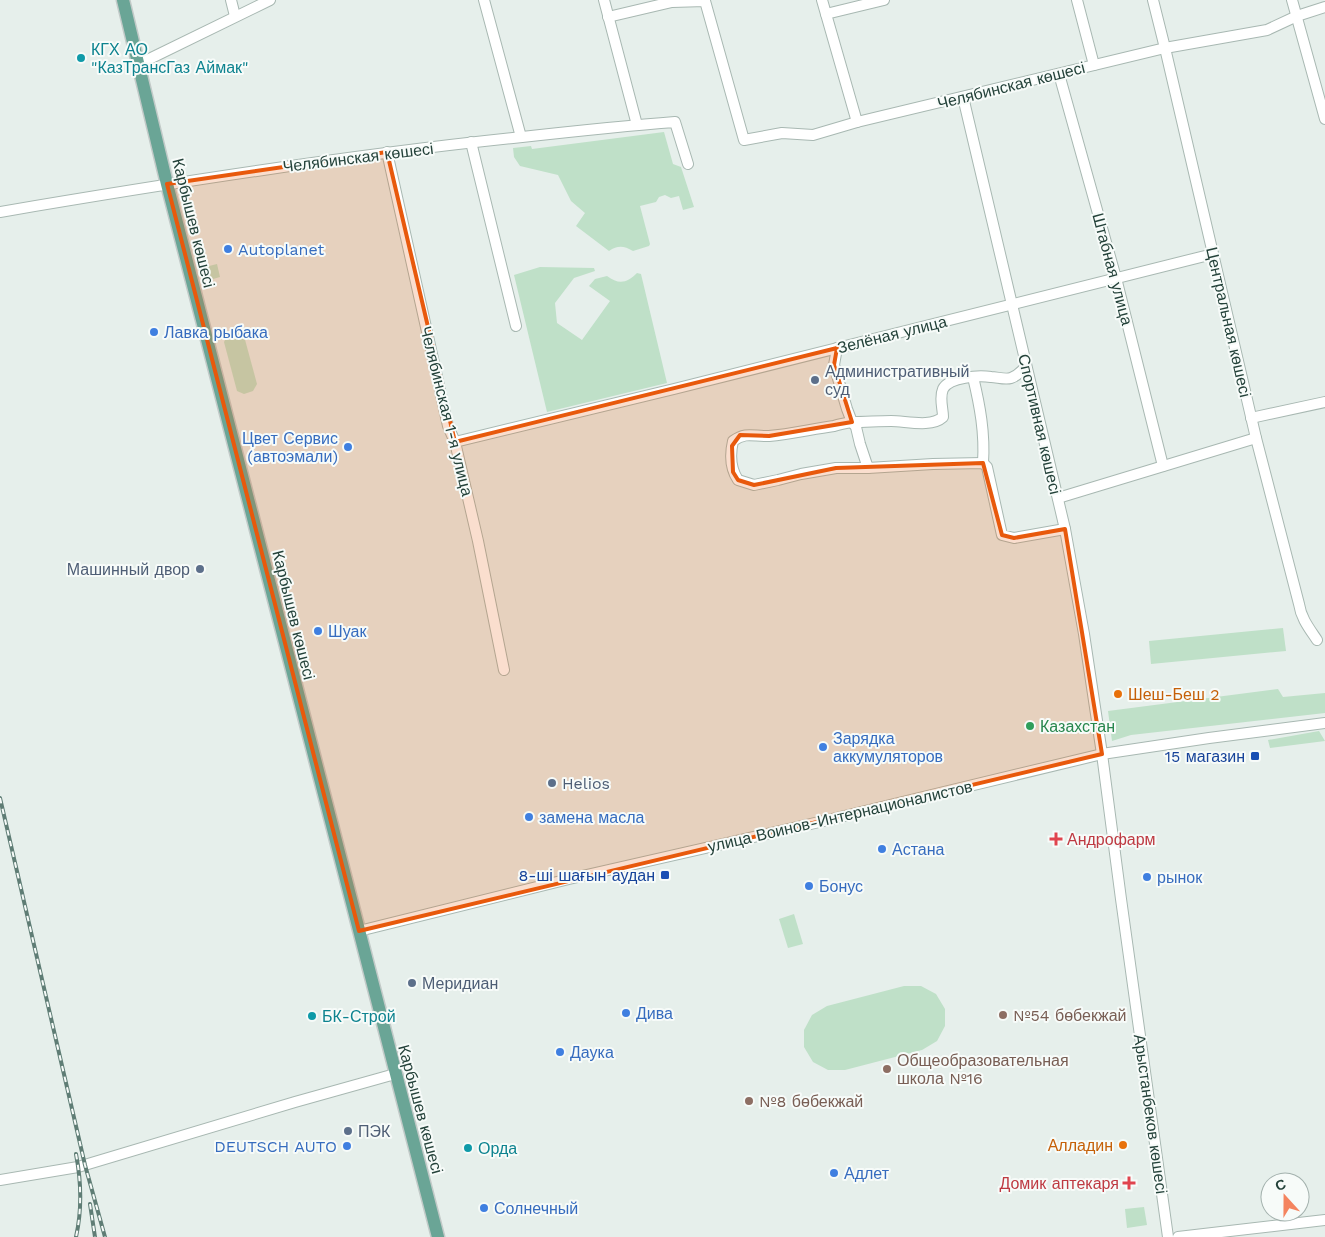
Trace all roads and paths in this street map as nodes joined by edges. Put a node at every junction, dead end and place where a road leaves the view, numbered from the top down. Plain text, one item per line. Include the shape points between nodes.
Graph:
1 (123, 0) edge
2 (231, 0) edge
3 (270, 0) edge
4 (484, 0) edge
5 (604, 0) edge
6 (822, 0) edge
7 (884, 0) edge
8 (1077, 0) edge
9 (1153, 0) edge
10 (1292, 0) edge
11 (1325, 8) edge
12 (826, 14) junction
13 (235, 16) junction
14 (1297, 16) junction
15 (608, 17) junction
16 (1166, 48) junction
17 (138, 64) junction
18 (1094, 65) junction
19 (1059, 74) junction
20 (963, 97) junction
21 (1325, 119) edge
22 (857, 122) junction
23 (637, 125) junction
24 (521, 137) junction
25 (472, 142) junction
26 (387, 152) junction
27 (688, 164) dead end
28 (167, 184) junction
29 (0, 212) edge
30 (1213, 254) junction
31 (1116, 278) junction
32 (1011, 303) junction
33 (516, 326) dead end
34 (837, 348) junction
35 (1026, 366) junction
36 (973, 377) junction
37 (1325, 402) edge
38 (1251, 418) junction
39 (852, 422) junction
40 (1256, 438) junction
41 (455, 442) junction
42 (983, 463) junction
43 (1163, 466) junction
44 (868, 468) junction
45 (1058, 498) junction
46 (1065, 529) junction
47 (1317, 640) dead end
48 (504, 670) dead end
49 (1325, 723) edge
50 (1102, 754) junction
51 (358, 931) junction
52 (395, 1074) junction
53 (0, 1180) edge
54 (1325, 1220) edge
55 (438, 1237) edge
56 (1168, 1237) edge
57 (1178, 1237) edge

1 - 17 main road, Карбышев көшесі
2 - 13 street
3 - 13 street
4 - 24 street
5 - 15 street
6 - 12 street
7 - 12 street
8 - 18 street
9 - 16 street, Центральная көшесі
10 - 14 street
11 - 14 street, Челябинская көшесі
12 - 22 street
13 - 17 street
14 - 16 street, Челябинская көшесі via 1267,30
14 - 21 street
15 - 22 street, Челябинская көшесі via 672,2 705,1 744,140 782,133 813,135
15 - 23 street
16 - 18 street, Челябинская көшесі
16 - 30 street, Центральная көшесі
17 - 28 main road, Карбышев көшесі
18 - 19 street, Челябинская көшесі
19 - 20 street, Челябинская көшесі
19 - 31 street, Штабная улица
20 - 22 street, Челябинская көшесі
20 - 32 street, Спортивная көшесі
23 - 24 street, Челябинская көшесі
23 - 27 street, Челябинская көшесі via 675,122
24 - 25 street, Челябинская көшесі
25 - 26 street, Челябинская көшесі
25 - 33 street
26 - 28 street, Челябинская көшесі
26 - 41 street, Челябинская 1-я улица via 448,426
28 - 29 street, Челябинская көшесі
28 - 51 main road, Карбышев көшесі
30 - 31 street, Зелёная улица
30 - 38 street, Центральная көшесі
31 - 32 street, Зелёная улица
31 - 43 street, Штабная улица
32 - 34 street, Зелёная улица
32 - 35 street, Спортивная көшесі
34 - 39 street via 834,365
34 - 41 street, Зелёная улица
35 - 36 street via 1012,378
35 - 45 street, Спортивная көшесі
36 - 39 street via 959,379 942,390 943,417 940,420 925,423
36 - 42 street via 981,411
37 - 38 street
38 - 40 street, Центральная көшесі
39 - 44 street
39 - 44 street via 777,435 740,435 733,440 733,472 738,480 754,485 836,468
40 - 43 street
40 - 47 street, Центральная көшесі via 1300,612
41 - 48 street, Челябинская 1-я улица
42 - 44 street
42 - 46 street via 1002,535 1014,538
43 - 45 street
45 - 46 street, Спортивная көшесі
46 - 50 street, Спортивная көшесі
49 - 50 street, улица Воинов-Интернационалистов
50 - 51 street, улица Воинов-Интернационалистов
50 - 56 street, Арыстанбеков көшесі
51 - 52 main road, Карбышев көшесі
52 - 53 street via 78,1167
52 - 55 main road, Карбышев көшесі
54 - 57 street

